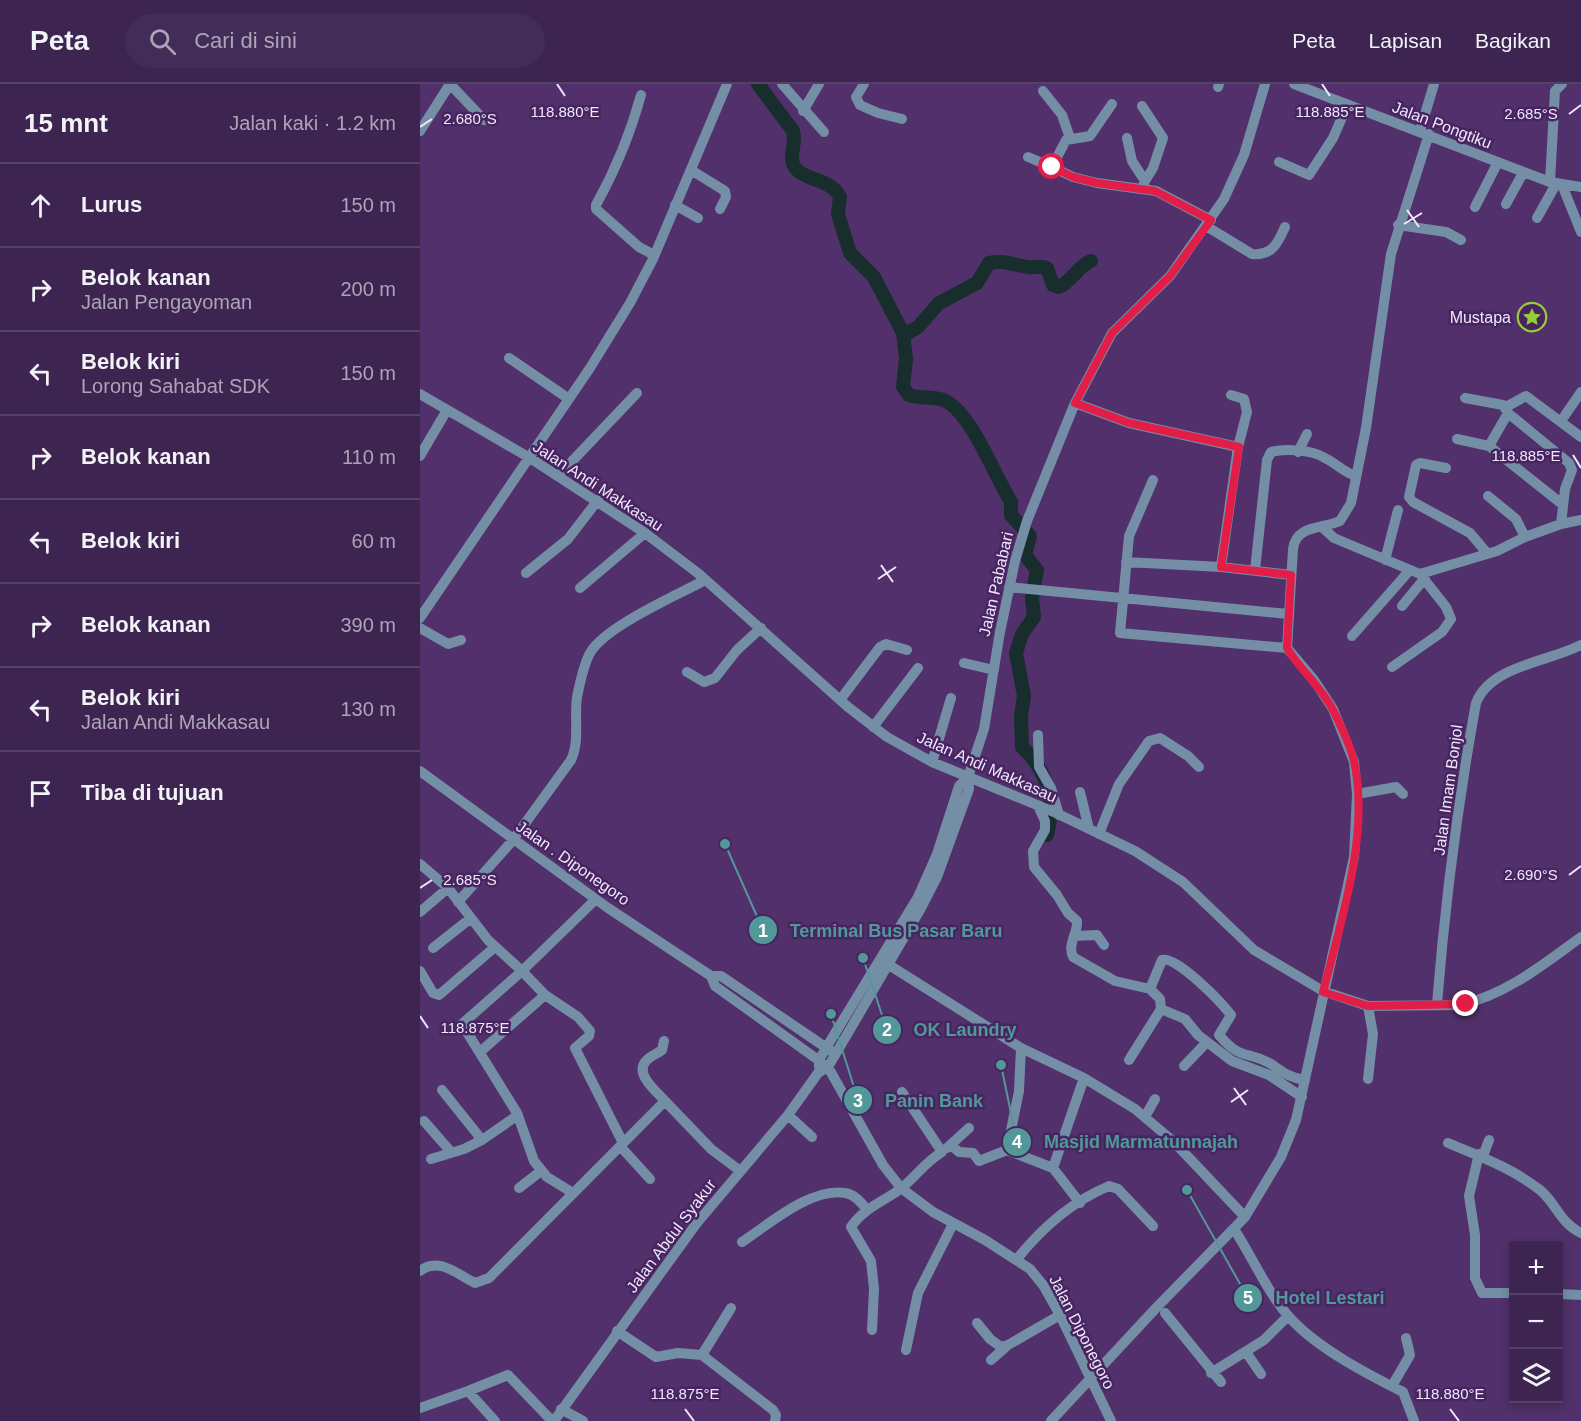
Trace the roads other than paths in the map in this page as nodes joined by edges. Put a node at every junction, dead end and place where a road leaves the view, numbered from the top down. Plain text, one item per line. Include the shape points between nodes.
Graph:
1 (450, 84) edge
2 (727, 84) edge
3 (783, 84) edge
4 (819, 84) edge
5 (864, 84) edge
6 (1265, 84) edge
7 (1294, 84) edge
8 (1434, 84) edge
9 (1562, 84) edge
10 (1043, 91) dead end
11 (641, 95) dead end
12 (1112, 104) dead end
13 (1142, 106) dead end
14 (1347, 106) junction
15 (803, 111) junction
16 (902, 119) dead end
17 (484, 120) dead end
18 (420, 131) edge
19 (824, 132) dead end
20 (1425, 132) junction
21 (1070, 138) junction
22 (1127, 138) dead end
23 (1028, 157) dead end
24 (1279, 162) dead end
25 (1498, 162) junction
26 (1052, 167) junction
27 (691, 170) junction
28 (1523, 172) junction
29 (1556, 184) junction
30 (1143, 185) junction
31 (1581, 187) edge
32 (1506, 204) dead end
33 (675, 206) junction
34 (1475, 207) dead end
35 (720, 209) dead end
36 (698, 218) dead end
37 (1537, 218) dead end
38 (1209, 223) junction
39 (1398, 225) junction
40 (1285, 227) dead end
41 (1581, 232) edge
42 (1461, 240) dead end
43 (654, 255) junction
44 (509, 358) dead end
45 (1581, 392) edge
46 (637, 393) dead end
47 (420, 394) edge
48 (1231, 395) dead end
49 (1465, 398) dead end
50 (569, 399) junction
51 (1075, 403) junction
52 (447, 410) junction
53 (1507, 410) junction
54 (1561, 421) junction
55 (1306, 434) dead end
56 (1581, 437) edge
57 (1457, 438) dead end
58 (1490, 446) junction
59 (1239, 447) junction
60 (1298, 452) junction
61 (420, 456) edge
62 (530, 458) junction
63 (1446, 468) dead end
64 (558, 476) junction
65 (1356, 476) junction
66 (1153, 480) dead end
67 (1488, 496) dead end
68 (598, 500) junction
69 (1562, 504) junction
70 (1398, 510) dead end
71 (1581, 520) edge
72 (1562, 524) junction
73 (1322, 527) junction
74 (645, 532) junction
75 (1525, 537) junction
76 (1487, 554) junction
77 (1385, 560) junction
78 (1126, 562) junction
79 (1221, 567) junction
80 (1255, 570) junction
81 (526, 573) dead end
82 (1418, 574) junction
83 (1291, 575) junction
84 (705, 580) junction
85 (1009, 587) junction
86 (580, 588) dead end
87 (1122, 598) junction
88 (1402, 606) dead end
89 (1288, 614) junction
90 (420, 618) edge
91 (420, 628) edge
92 (761, 628) junction
93 (1352, 636) dead end
94 (461, 640) dead end
95 (1581, 645) edge
96 (1287, 648) junction
97 (907, 650) dead end
98 (964, 663) dead end
99 (1392, 667) dead end
100 (918, 668) dead end
101 (994, 670) junction
102 (687, 672) dead end
103 (951, 698) dead end
104 (840, 700) junction
105 (873, 727) junction
106 (1038, 735) dead end
107 (932, 762) junction
108 (1199, 767) dead end
109 (420, 771) edge
110 (968, 777) junction
111 (1080, 792) dead end
112 (1357, 794) junction
113 (1403, 794) dead end
114 (1049, 810) junction
115 (1094, 832) junction
116 (513, 840) junction
117 (420, 864) edge
118 (448, 888) junction
119 (596, 899) junction
120 (460, 900) junction
121 (420, 912) edge
122 (471, 918) junction
123 (1078, 936) junction
124 (1581, 937) edge
125 (1104, 945) dead end
126 (495, 947) junction
127 (433, 948) dead end
128 (885, 963) junction
129 (522, 971) junction
130 (421, 975) edge
131 (711, 976) junction
132 (1150, 989) junction
133 (1323, 992) junction
134 (545, 995) junction
135 (1437, 1004) junction
136 (1368, 1006) junction
137 (1161, 1009) junction
138 (664, 1041) dead end
139 (1213, 1041) junction
140 (826, 1048) junction
141 (1021, 1048) junction
142 (480, 1052) junction
143 (836, 1055) junction
144 (1129, 1060) dead end
145 (1184, 1066) dead end
146 (822, 1067) junction
147 (1084, 1078) junction
148 (1368, 1079) dead end
149 (1303, 1089) junction
150 (442, 1090) dead end
151 (902, 1092) dead end
152 (1155, 1099) dead end
153 (665, 1101) junction
154 (788, 1115) junction
155 (518, 1116) junction
156 (1145, 1117) junction
157 (424, 1121) dead end
158 (969, 1128) dead end
159 (812, 1137) dead end
160 (482, 1140) junction
161 (1489, 1140) dead end
162 (1448, 1143) dead end
163 (621, 1144) junction
164 (947, 1149) junction
165 (1007, 1150) junction
166 (450, 1152) junction
167 (1481, 1155) junction
168 (431, 1159) dead end
169 (1053, 1168) junction
170 (739, 1170) junction
171 (541, 1171) junction
172 (650, 1179) dead end
173 (519, 1188) dead end
174 (901, 1188) junction
175 (573, 1193) junction
176 (1080, 1203) junction
177 (867, 1210) junction
178 (1245, 1217) junction
179 (953, 1224) junction
180 (1153, 1226) dead end
181 (1234, 1229) junction
182 (1581, 1233) edge
183 (742, 1242) dead end
184 (1017, 1259) junction
185 (420, 1271) edge
186 (1509, 1293) edge
187 (1563, 1294) edge
188 (1581, 1295) edge
189 (731, 1308) dead end
190 (1166, 1313) dead end
191 (1059, 1314) junction
192 (1288, 1316) junction
193 (977, 1323) dead end
194 (872, 1330) dead end
195 (617, 1331) junction
196 (1406, 1338) dead end
197 (1008, 1346) junction
198 (906, 1350) dead end
199 (1246, 1352) junction
200 (702, 1355) junction
201 (991, 1360) dead end
202 (1211, 1373) junction
203 (1261, 1374) dead end
204 (1090, 1381) junction
205 (1221, 1382) dead end
206 (1392, 1386) junction
207 (468, 1391) junction
208 (420, 1408) edge
209 (561, 1409) junction
210 (495, 1421) edge
211 (553, 1421) edge
212 (583, 1421) edge
213 (775, 1421) edge
214 (1051, 1421) edge
215 (1111, 1421) edge
216 (1414, 1421) edge

1 - 17 street
1 - 18 street
2 - 27 street
3 - 15 street
4 - 15 street
5 - 16 street via 856,97 860,105
6 - 38 street, Jalan Pababari via 1235,177
7 - 14 street, Jalan Pongtiku
8 - 20 street
9 - 29 street via 1555,91
10 - 21 street via 1062,115
11 - 43 street via 629,139 596,209 639,247
12 - 21 street via 1090,136
13 - 30 street via 1163,138
14 - 20 street, Jalan Pongtiku
14 - 24 street via 1334,138 1309,175
15 - 19 street
20 - 25 street, Jalan Pongtiku
20 - 39 street
21 - 26 street
22 - 30 street via 1131,161
23 - 26 street
25 - 28 street, Jalan Pongtiku
25 - 34 street
26 - 30 street via 1089,181
27 - 33 street
27 - 35 street via 725,191
28 - 29 street, Jalan Pongtiku
28 - 32 street
29 - 31 street, Jalan Pongtiku
29 - 37 street
29 - 41 street
30 - 38 street
33 - 36 street
33 - 43 street
38 - 40 street via 1252,254 1261,255 1278,244
38 - 51 street, Jalan Pababari via 1170,276 1117,326
39 - 42 street via 1446,232
39 - 65 street
43 - 50 street via 616,327
44 - 50 street
45 - 54 street
46 - 64 street
47 - 52 street, Jalan Andi Makkasau
48 - 59 street via 1242,397 1247,406
49 - 53 street
50 - 62 street
51 - 59 street via 1129,423
51 - 85 street, Jalan Pababari via 1027,521
52 - 61 street
52 - 62 street, Jalan Andi Makkasau
53 - 54 street via 1524,396
53 - 58 street
53 - 69 street via 1571,465
54 - 56 street
55 - 60 street
57 - 58 street
58 - 69 street
59 - 79 street
60 - 65 street via 1320,455
60 - 80 street via 1274,451 1269,455
62 - 64 street, Jalan Andi Makkasau
62 - 90 street
63 - 76 street via 1416,465 1409,497 1470,533
64 - 68 street, Jalan Andi Makkasau
65 - 73 street via 1348,512 1340,521
66 - 78 street via 1131,531
67 - 75 street via 1516,519
68 - 74 street, Jalan Andi Makkasau
68 - 81 street via 568,539
69 - 72 street
70 - 77 street
71 - 72 street
72 - 75 street
73 - 77 street via 1334,538
73 - 83 street via 1297,535
74 - 84 street, Jalan Andi Makkasau
74 - 86 street
75 - 76 street
76 - 82 street
77 - 82 street
78 - 79 street
78 - 87 street
79 - 80 street
80 - 83 street
82 - 88 street
82 - 93 street
82 - 99 street via 1446,607 1451,619 1442,632
83 - 89 street
84 - 92 street, Jalan Andi Makkasau
84 - 116 street via 622,626 591,652 577,697 574,753
85 - 87 street
85 - 101 street, Jalan Pababari
87 - 89 street
87 - 96 street via 1121,633
89 - 96 street
91 - 94 street via 448,644
92 - 102 street via 715,678 704,681
92 - 104 street, Jalan Andi Makkasau
95 - 135 street, Jalan Imam Bonjol via 1493,681 1479,694 1463,775
96 - 112 street via 1333,709 1354,762
97 - 104 street via 886,644 880,648
98 - 101 street
100 - 105 street
101 - 110 street, Jalan Pababari via 984,729
103 - 107 street
104 - 105 street, Jalan Andi Makkasau
105 - 107 street, Jalan Andi Makkasau
106 - 114 street via 1039,766 1051,788
107 - 110 street, Jalan Andi Makkasau
108 - 115 street via 1168,742 1160,738 1149,741 1119,784
109 - 116 street, Jalan . Diponegoro
110 - 114 street, Jalan Andi Makkasau
110 - 128 street, Jalan Abdul Syakur via 959,786 937,854
111 - 115 street
112 - 113 street via 1396,787
112 - 133 street via 1354,857
114 - 115 street, Jalan Andi Makkasau
114 - 123 street via 1045,830 1033,851 1035,867 1077,921
115 - 133 street, Jalan Andi Makkasau via 1135,851 1184,882 1254,950
116 - 119 street, Jalan . Diponegoro
116 - 120 street
117 - 118 street
118 - 120 street
118 - 121 street
119 - 129 street
119 - 131 street, Jalan . Diponegoro
120 - 122 street
122 - 126 street
122 - 127 street
123 - 125 street via 1097,935
123 - 132 street via 1070,949 1072,957 1115,981
124 - 135 street, Jalan Andi Makkasau via 1536,971 1493,994 1460,1005
126 - 129 street
126 - 130 street via 441,994 433,993
128 - 140 street, Jalan Abdul Syakur
128 - 141 street
128 - 143 street, Jalan Abdul Syakur
129 - 134 street
129 - 142 street via 463,1023
131 - 140 street via 721,976
131 - 146 street, Jalan Diponegoro via 715,986
132 - 137 street via 1160,999
132 - 139 street via 1162,960 1169,959 1193,976 1231,1015
133 - 136 street, Jalan Andi Makkasau
133 - 149 street
134 - 142 street
134 - 163 street via 578,1017 590,1031 575,1048
135 - 136 street, Jalan Andi Makkasau
136 - 148 street via 1373,1034
137 - 139 street via 1185,1019
137 - 144 street
138 - 153 street via 662,1050 642,1068 644,1077
139 - 145 street
139 - 149 street via 1265,1062
139 - 149 street via 1232,1061
140 - 143 street
140 - 146 street, Jalan Abdul Syakur
141 - 147 street
141 - 165 street via 1019,1091
142 - 155 street
143 - 146 street, Jalan Abdul Syakur
146 - 154 street, Jalan Abdul Syakur
146 - 174 street, Jalan Diponegoro
147 - 156 street
147 - 169 street
149 - 178 street via 1281,1157
150 - 160 street
151 - 164 street
152 - 156 street
153 - 163 street
153 - 170 street via 711,1149
154 - 159 street
154 - 170 street, Jalan Abdul Syakur
155 - 160 street
155 - 171 street
156 - 178 street
157 - 166 street
158 - 164 street
160 - 166 street
161 - 167 street
162 - 167 street
163 - 172 street
163 - 175 street
164 - 165 street via 973,1153 979,1161
164 - 174 street via 922,1166
165 - 169 street
166 - 168 street
167 - 182 street via 1542,1191 1560,1217
167 - 186 street via 1469,1196 1475,1235 1475,1278 1482,1293
169 - 176 street
170 - 195 street, Jalan Abdul Syakur
171 - 173 street
171 - 175 street
174 - 177 street
174 - 179 street, Jalan Diponegoro
175 - 185 street via 484,1281 475,1283 439,1265
176 - 180 street via 1113,1186
176 - 184 street via 1033,1240
177 - 183 street via 846,1192 818,1197 790,1209
177 - 194 street via 850,1227 871,1261
178 - 181 street
179 - 184 street, Jalan Diponegoro
179 - 198 street via 918,1293
181 - 192 street
181 - 204 street
184 - 191 street, Jalan Diponegoro via 1043,1285
187 - 188 street
189 - 200 street
190 - 202 street
191 - 197 street
191 - 204 street, Jalan Diponegoro
192 - 199 street
192 - 206 street via 1344,1359
193 - 197 street via 990,1339 1001,1347
195 - 200 street via 656,1357 678,1353
195 - 209 street, Jalan Abdul Syakur
196 - 206 street via 1410,1355
197 - 201 street
199 - 202 street
199 - 203 street
200 - 213 street via 773,1410
202 - 205 street
204 - 214 street
204 - 215 street, Jalan Diponegoro
206 - 216 street via 1406,1394
207 - 208 street
207 - 210 street
207 - 211 street via 508,1376
209 - 211 street, Jalan Abdul Syakur
209 - 212 street

